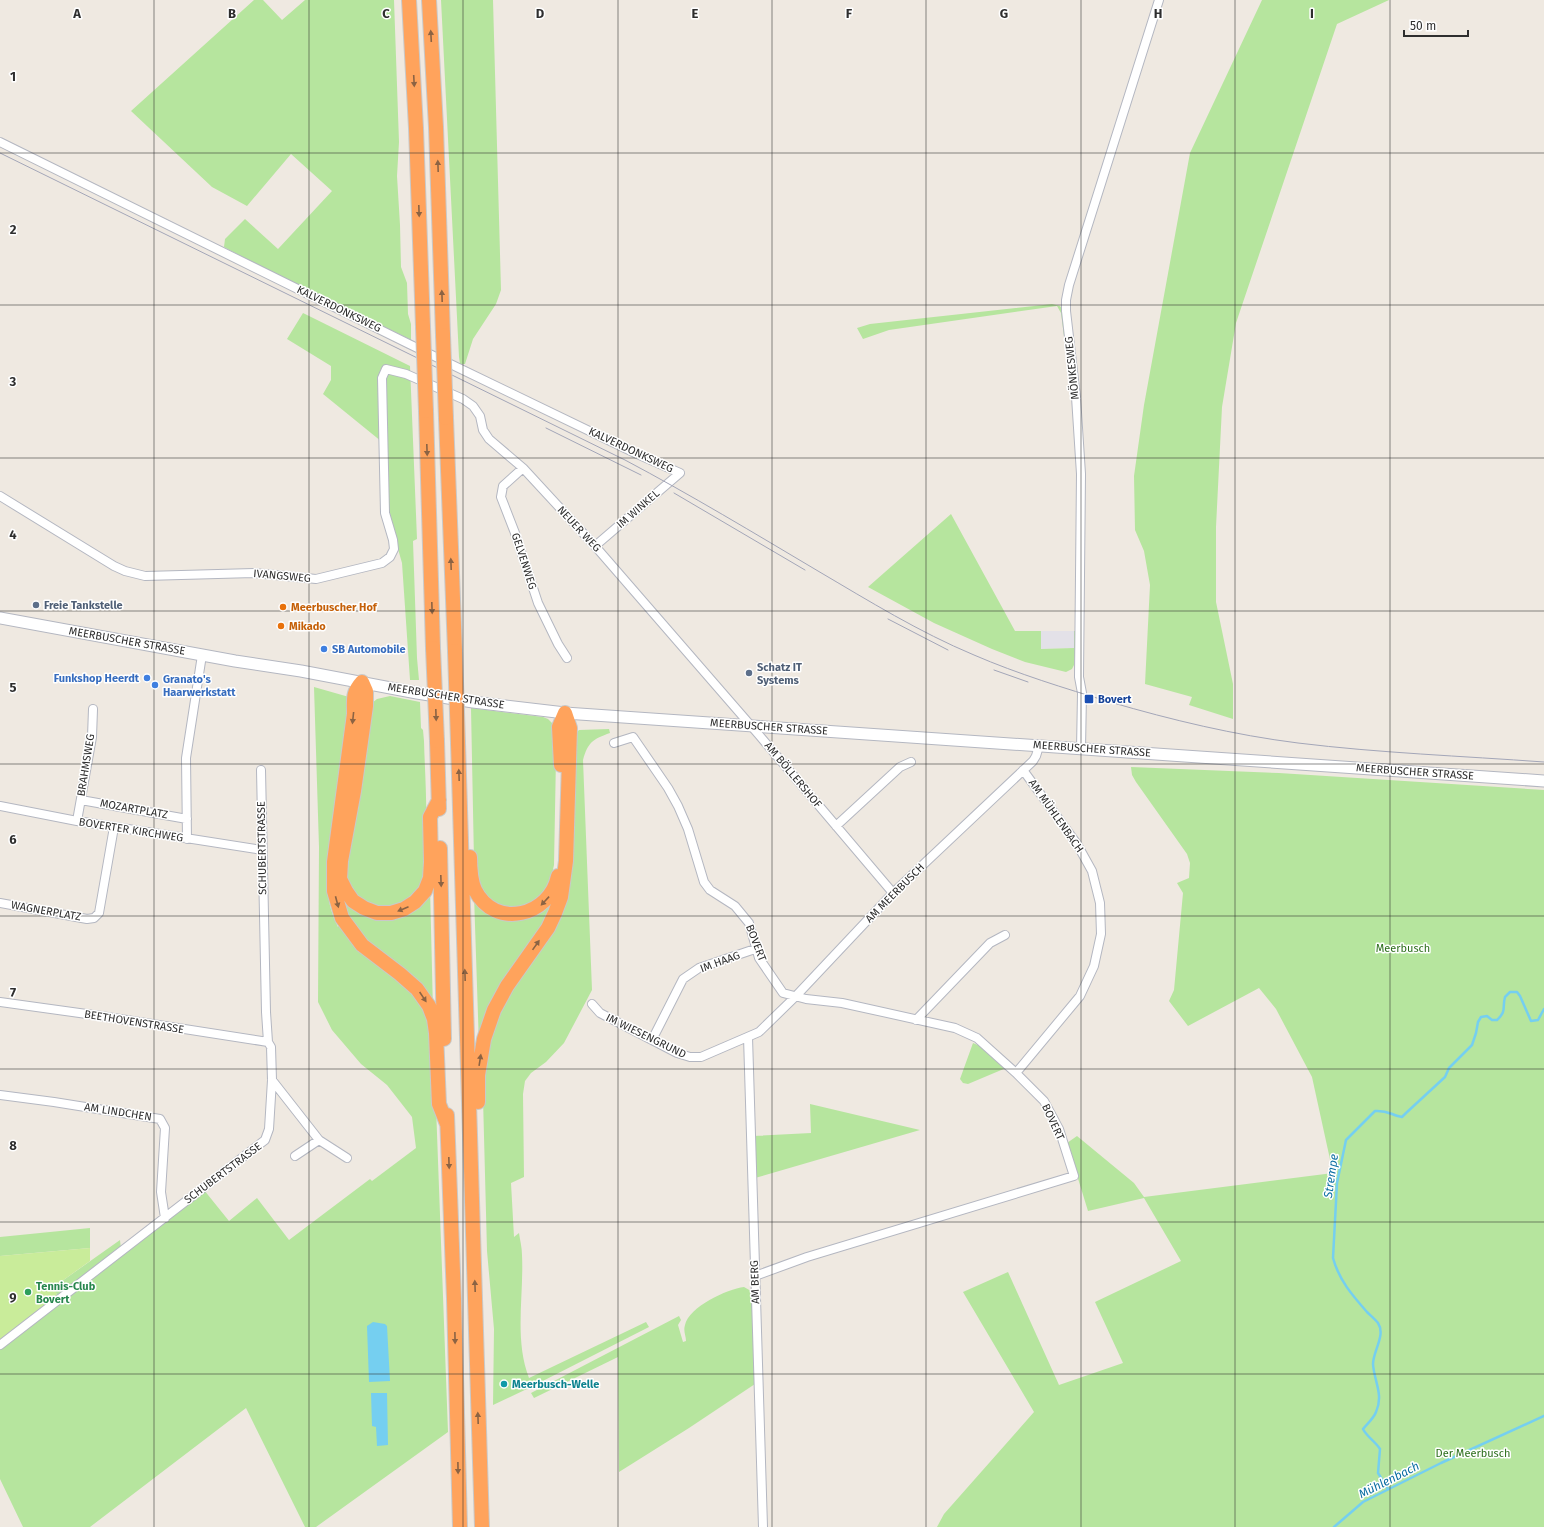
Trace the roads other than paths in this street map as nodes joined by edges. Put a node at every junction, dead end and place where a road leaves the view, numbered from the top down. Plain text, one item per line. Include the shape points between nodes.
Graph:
1 (409, 0) edge
2 (429, 0) edge
3 (1159, 0) edge
4 (0, 142) edge
5 (386, 369) joint
6 (523, 468) junction
7 (680, 473) joint
8 (0, 496) edge
9 (595, 546) junction
10 (0, 618) edge
11 (202, 655) junction
12 (567, 658) dead end
13 (362, 682) junction
14 (93, 709) dead end
15 (565, 713) junction
16 (750, 725) junction
17 (614, 743) dead end
18 (1040, 746) junction
19 (1082, 749) junction
20 (911, 762) dead end
21 (261, 770) dead end
22 (1023, 770) junction
23 (1544, 781) edge
24 (81, 800) junction
25 (439, 800) junction
26 (0, 806) edge
27 (460, 808) junction
28 (187, 819) junction
29 (77, 821) junction
30 (836, 826) junction
31 (114, 827) junction
32 (187, 839) junction
33 (262, 850) junction
34 (893, 893) junction
35 (0, 903) edge
36 (1005, 935) dead end
37 (756, 949) junction
38 (795, 997) junction
39 (0, 1002) edge
40 (592, 1004) dead end
41 (916, 1020) junction
42 (748, 1037) junction
43 (652, 1040) junction
44 (268, 1042) junction
45 (1016, 1073) junction
46 (272, 1080) junction
47 (0, 1095) edge
48 (447, 1124) junction
49 (319, 1140) junction
50 (470, 1154) junction
51 (295, 1156) dead end
52 (347, 1158) dead end
53 (165, 1218) junction
54 (755, 1276) junction
55 (0, 1345) edge
56 (460, 1527) edge
57 (482, 1527) edge
58 (763, 1527) edge

1 -> 25 highway, bridge via 416,128
27 -> 2 highway, bridge via 436,127
3 - 19 street, MÖNKESWEG via 1066,300 1081,474 1079,677 1082,693
4 - 7 street, KALVERDONKSWEG via 630,451
5 - 6 street, NEUER WEG via 406,374 473,406 489,439
5 - 8 street, IVANGSWEG via 382,378 385,513 394,549 390,557 382,563 316,579 254,574 134,574 114,566
6 - 9 street, NEUER WEG
6 - 12 street, GELVENWEG via 503,486 501,497 538,604
7 - 9 street, IM WINKEL
9 - 16 street, NEUER WEG
10 - 11 main road, MEERBUSCHER STRASSE
11 - 13 main road, MEERBUSCHER STRASSE
11 - 28 street via 186,758
13 - 15 main road, MEERBUSCHER STRASSE via 473,702
25 -> 13 highway via 430,817 430,878 425,891 416,902 391,913 378,913 353,901 340,879 366,706 366,691
13 -> 48 highway via 355,689 354,696 354,714 334,862 334,891 342,918 362,945 417,989 429,1006 436,1033 439,1104
14 - 24 street, BRAHMSWEG via 92,737
15 - 16 main road, MEERBUSCHER STRASSE
15 -> 27 highway via 559,727 560,865 554,889 540,906 530,911 505,913 492,909 475,890 471,871 468,820
50 -> 15 highway via 478,1122 478,1075 484,1039 494,1010 548,928 560,897 566,861 570,736
16 - 18 main road, MEERBUSCHER STRASSE
16 - 30 street, AM BÖLLERSHOF
17 - 37 street, BOVERT via 633,737 678,806 704,882 710,890 735,906 749,923
18 - 19 main road, MEERBUSCHER STRASSE
18 - 22 street, AM MEERBUSCH via 1036,756
19 - 23 main road, MEERBUSCHER STRASSE
20 - 30 street via 900,766
21 - 33 street, SCHUBERTSTRASSE
22 - 34 street, AM MEERBUSCH
22 - 45 street, AM MÜHLENBACH via 1078,844 1092,871 1100,903 1101,934 1094,966 1080,996
24 - 28 street, MOZARTPLATZ
24 - 29 street, BRAHMSWEG
25 -> 48 highway
26 - 29 street, BOVERTER KIRCHWEG
50 -> 27 highway
28 - 32 street
29 - 31 street, BOVERTER KIRCHWEG
30 - 34 street, AM BÖLLERSHOF
31 - 32 street, BOVERTER KIRCHWEG
31 - 35 street, WAGNERPLATZ via 98,913 94,918 87,919
32 - 33 street, BOVERTER KIRCHWEG
33 - 44 street, SCHUBERTSTRASSE
34 - 38 street, AM MEERBUSCH
36 - 41 street via 990,943
37 - 38 street, BOVERT via 759,958 783,993
37 - 43 street, IM HAAG via 699,968 683,979
38 - 41 street, BOVERT
38 - 42 street, AM MEERBUSCH via 759,1032
39 - 44 street, BEETHOVENSTRASSE
40 - 43 street, IM WIESENGRUND via 600,1013
41 - 45 street, BOVERT via 955,1028 977,1038
42 - 43 street, IM WIESENGRUND via 707,1056 696,1058 683,1056
42 - 54 street, AM BERG
44 - 46 street, SCHUBERTSTRASSE via 271,1047
45 - 54 street, BOVERT via 1044,1101 1059,1129 1074,1176 815,1255
46 - 49 street
46 - 53 street, SCHUBERTSTRASSE via 269,1128 265,1140
47 - 53 street, AM LINDCHEN via 160,1119 165,1128 161,1192
48 -> 56 highway
49 - 51 street
49 - 52 street
57 -> 50 highway
53 - 55 street, SCHUBERTSTRASSE
54 - 58 street, AM BERG

